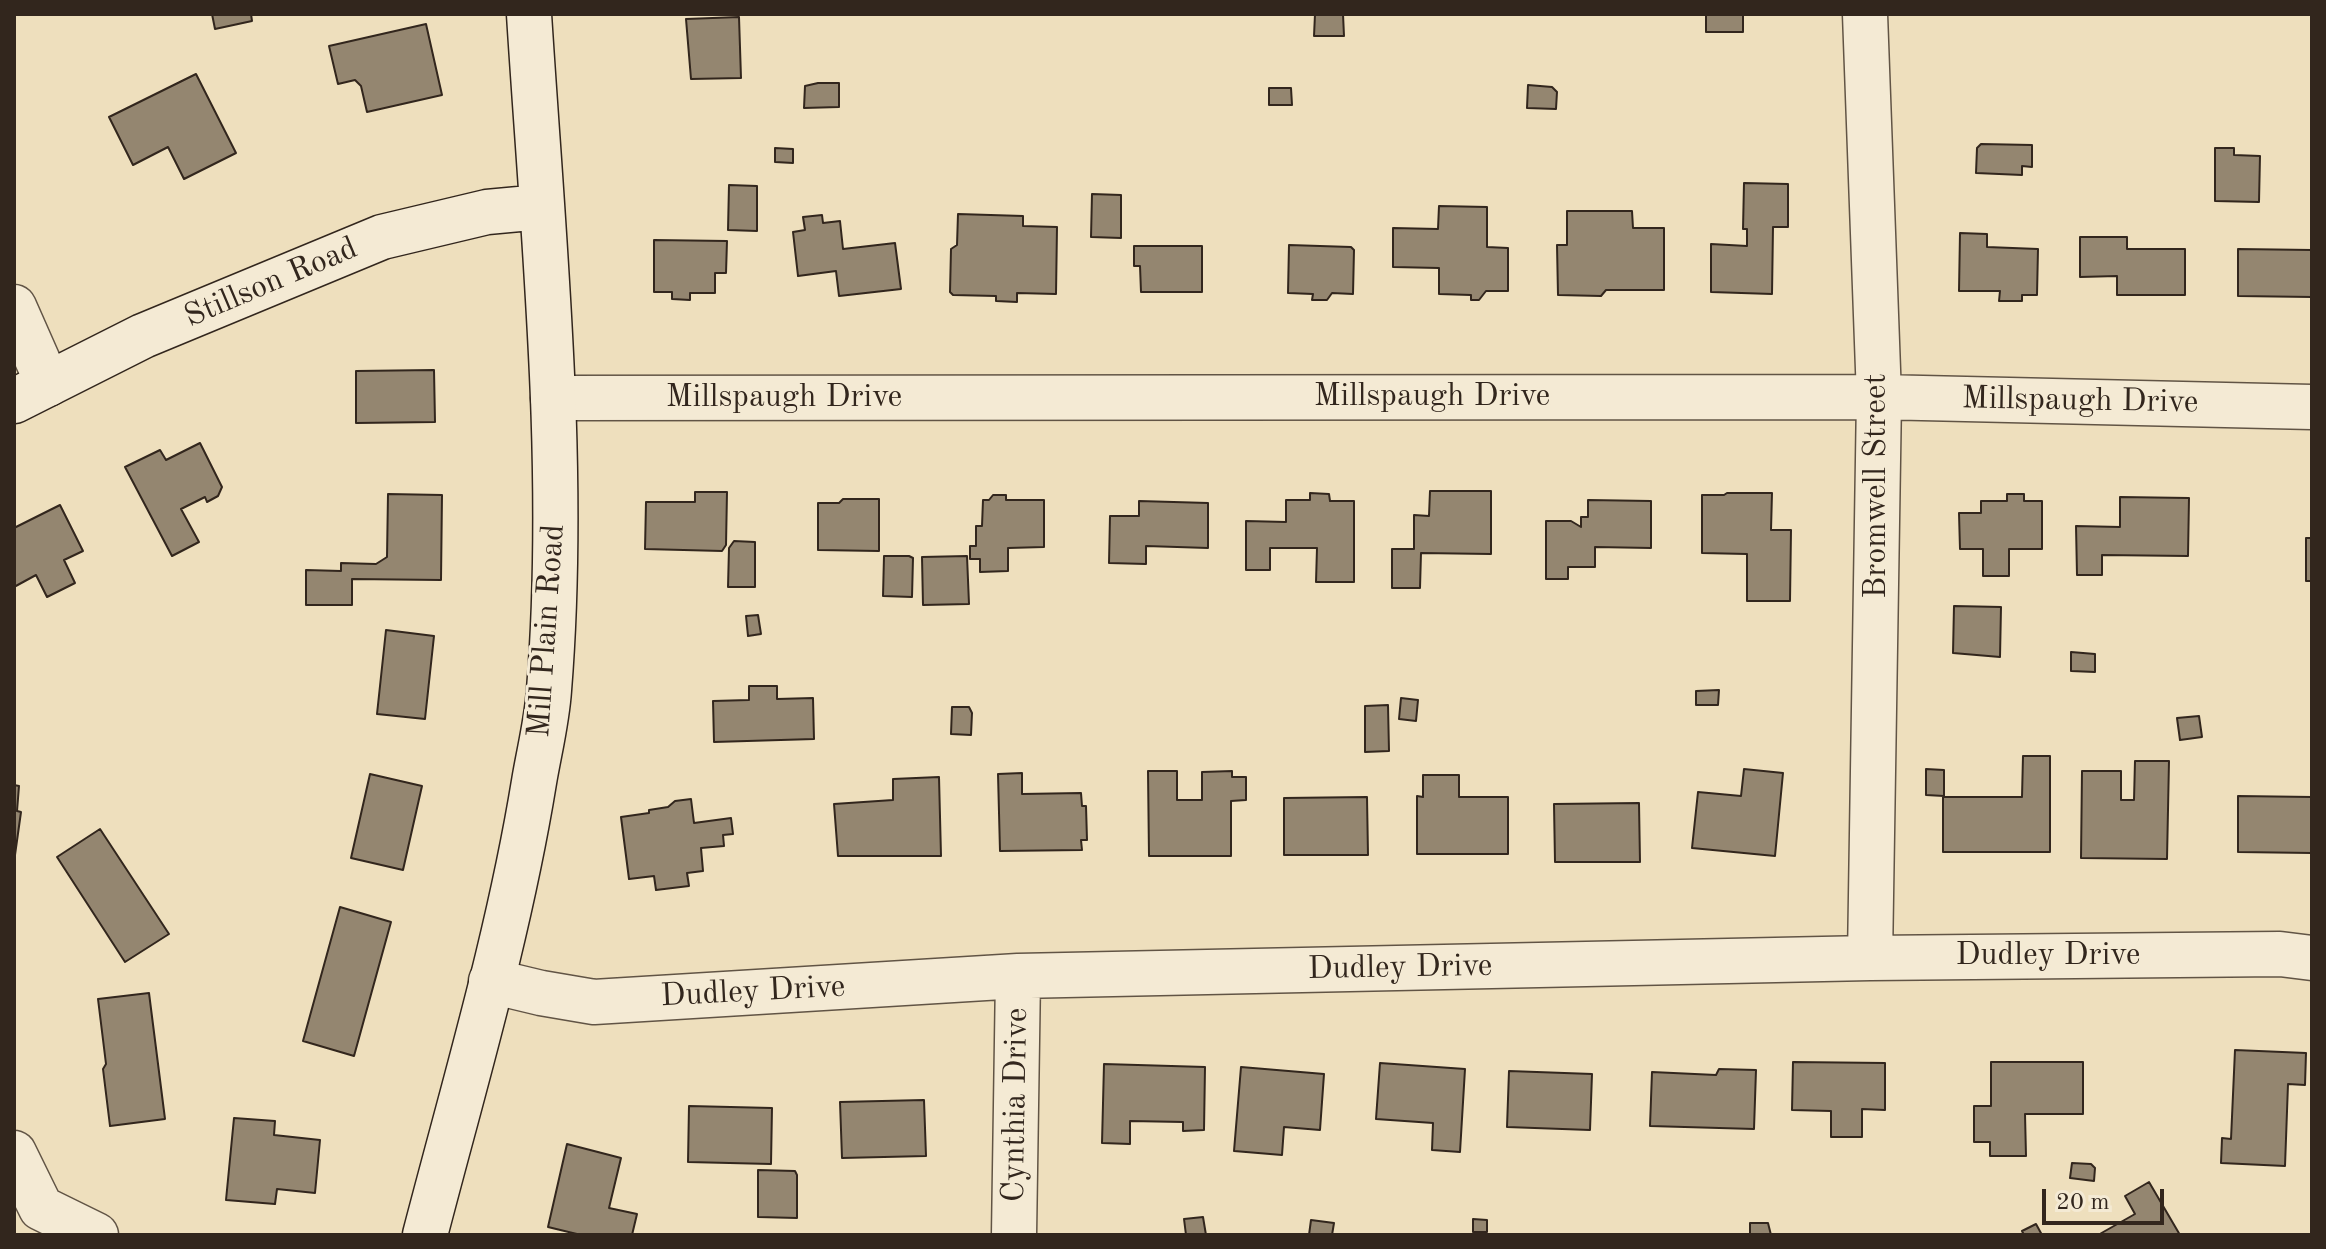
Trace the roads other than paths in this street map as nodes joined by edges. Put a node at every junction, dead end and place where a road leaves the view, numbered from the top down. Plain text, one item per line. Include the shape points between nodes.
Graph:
1 (529, 14) edge
2 (1865, 14) edge
3 (541, 207) junction
4 (14, 307) edge
5 (31, 392) edge
6 (1879, 397) junction
7 (553, 398) junction
8 (2312, 407) edge
9 (1870, 958) junction
10 (2312, 958) edge
11 (1018, 976) junction
12 (491, 981) junction
13 (14, 1153) edge
14 (96, 1235) edge
15 (425, 1235) edge
16 (1014, 1235) edge

1 - 3 street, Mill Plain Road
2 - 6 street, Bromwell Street
3 - 5 street, Stillson Road via 487,212 382,237 143,336
3 - 7 street, Mill Plain Road
4 - 5 street
6 - 7 street, Millspaugh Drive
6 - 8 street, Millspaugh Drive
6 - 9 street, Bromwell Street
7 - 12 street, Mill Plain Road via 556,556 549,693 524,846
9 - 10 street, Dudley Drive
9 - 11 street, Dudley Drive
11 - 12 street, Dudley Drive via 594,1002
11 - 16 street, Cynthia Drive
12 - 15 street, Mill Plain Road
13 - 14 street via 41,1208

